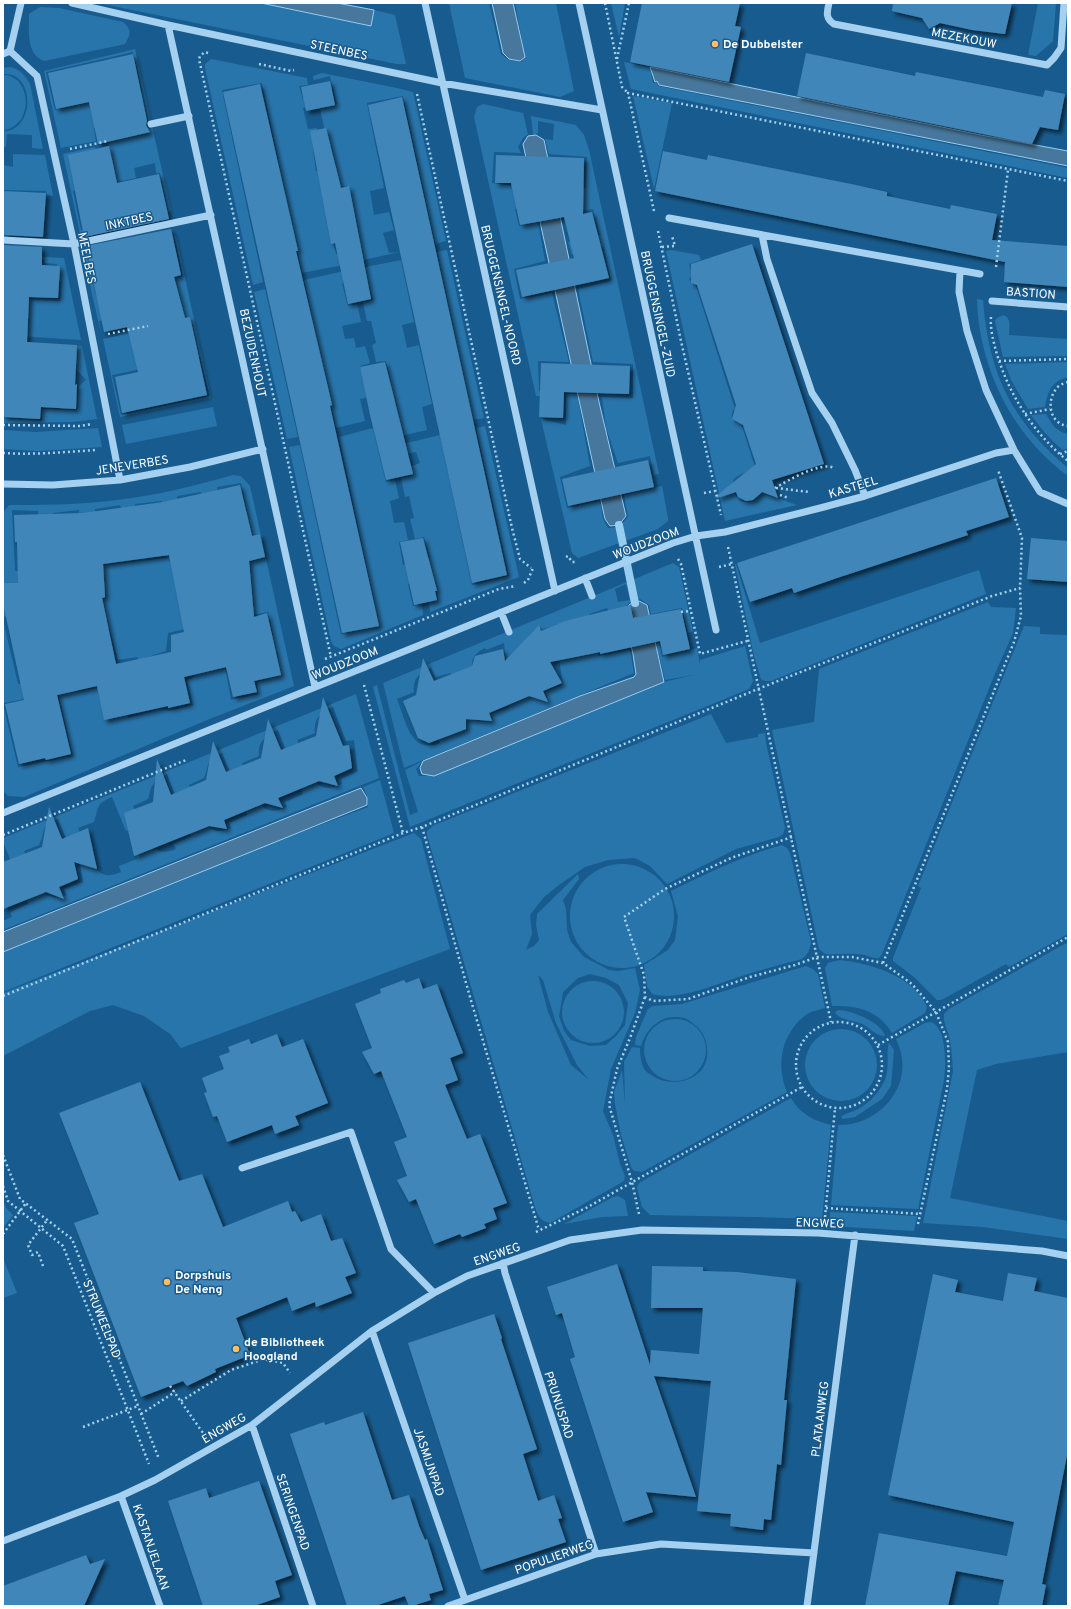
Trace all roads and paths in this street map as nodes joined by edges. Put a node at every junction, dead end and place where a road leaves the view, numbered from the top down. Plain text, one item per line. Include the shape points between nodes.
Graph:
1 (21, 3) edge
2 (72, 3) edge
3 (425, 3) edge
4 (578, 3) edge
5 (605, 3) edge
6 (629, 3) edge
7 (829, 3) edge
8 (1064, 3) edge
9 (168, 25) junction
10 (10, 51) junction
11 (3, 54) edge
12 (212, 54) dead end
13 (617, 61) junction
14 (255, 63) dead end
15 (298, 69) dead end
16 (442, 83) junction
17 (415, 88) dead end
18 (628, 93) junction
19 (602, 110) junction
20 (189, 116) junction
21 (151, 124) dead end
22 (108, 141) dead end
23 (54, 153) junction
24 (1008, 170) junction
25 (1068, 182) edge
26 (211, 215) junction
27 (655, 218) dead end
28 (669, 218) dead end
29 (657, 225) dead end
30 (762, 235) junction
31 (3, 240) edge
32 (74, 244) junction
33 (662, 247) junction
34 (670, 247) dead end
35 (960, 271) junction
36 (980, 274) dead end
37 (992, 301) junction
38 (1068, 307) edge
39 (148, 326) dead end
40 (92, 338) junction
41 (1068, 359) edge
42 (999, 361) junction
43 (1068, 382) edge
44 (1050, 409) junction
45 (1025, 414) junction
46 (109, 422) junction
47 (3, 425) edge
48 (1068, 426) edge
49 (114, 447) junction
50 (263, 449) junction
51 (1014, 450) junction
52 (1068, 451) edge
53 (3, 453) edge
54 (992, 454) junction
55 (1060, 454) junction
56 (1068, 461) edge
57 (837, 471) dead end
58 (120, 480) junction
59 (3, 484) edge
60 (802, 491) dead end
61 (865, 496) junction
62 (1068, 504) edge
63 (725, 532) junction
64 (696, 536) junction
65 (672, 560) dead end
66 (549, 562) junction
67 (581, 563) dead end
68 (532, 569) junction
69 (585, 578) junction
70 (1020, 588) junction
71 (555, 591) junction
72 (592, 596) dead end
73 (691, 611) junction
74 (501, 612) junction
75 (681, 612) dead end
76 (716, 630) dead end
77 (509, 632) dead end
78 (747, 641) junction
79 (343, 652) junction
80 (331, 657) junction
81 (310, 666) junction
82 (359, 669) junction
83 (372, 685) dead end
84 (315, 687) junction
85 (365, 688) junction
86 (758, 689) junction
87 (358, 690) dead end
88 (187, 760) dead end
89 (3, 813) edge
90 (422, 827) junction
91 (403, 834) junction
92 (3, 835) edge
93 (792, 837) junction
94 (1068, 937) edge
95 (817, 957) junction
96 (883, 963) junction
97 (3, 996) edge
98 (645, 997) junction
99 (936, 1012) junction
100 (831, 1022) junction
101 (878, 1045) junction
102 (835, 1108) junction
103 (3, 1155) edge
104 (242, 1168) dead end
105 (3, 1186) edge
106 (26, 1203) junction
107 (826, 1208) junction
108 (20, 1211) junction
109 (921, 1214) junction
110 (48, 1220) junction
111 (42, 1228) junction
112 (539, 1230) dead end
113 (642, 1230) junction
114 (824, 1233) junction
115 (3, 1234) edge
116 (855, 1235) junction
117 (915, 1240) junction
118 (1068, 1256) edge
119 (503, 1263) junction
120 (43, 1266) dead end
121 (434, 1292) junction
122 (372, 1331) junction
123 (292, 1377) dead end
124 (170, 1386) dead end
125 (175, 1392) junction
126 (181, 1402) junction
127 (138, 1406) junction
128 (128, 1410) junction
129 (141, 1414) junction
130 (252, 1425) junction
131 (83, 1427) dead end
132 (205, 1435) dead end
133 (160, 1461) dead end
134 (155, 1480) junction
135 (121, 1496) junction
136 (3, 1541) edge
137 (814, 1553) junction
138 (596, 1554) junction
139 (464, 1600) junction
140 (160, 1606) edge
141 (313, 1606) edge
142 (448, 1606) edge
143 (808, 1606) edge

1 - 10 street
2 - 9 street, STEENBES
3 - 16 street, BRUGGENSINGEL-NOORD
4 - 19 street, BRUGGENSINGEL-ZUID
5 - 13 path
6 - 13 path
7 - 8 street, MEZEKOUW via 826,15 834,24 1047,65 1061,48
9 - 16 street, STEENBES
9 - 20 street, BEZUIDENHOUT
10 - 11 street
10 - 23 street, MEELBES via 37,76
12 - 80 path via 205,52 199,59
13 - 18 path via 622,86
14 - 15 path via 291,71
16 - 19 street, STEENBES
16 - 66 street, BRUGGENSINGEL-NOORD
17 - 68 path via 512,528 520,559
18 - 24 path
18 - 27 path
19 - 64 street, BRUGGENSINGEL-ZUID
20 - 21 street
20 - 26 street, BEZUIDENHOUT
22 - 23 path
23 - 32 street, MEELBES
24 - 25 path
24 - 37 path
26 - 32 street, INKTBES
26 - 50 street, BEZUIDENHOUT
28 - 30 street
29 - 33 path
30 - 35 street
30 - 61 street via 767,258 812,393 832,423
31 - 32 street, INKTBES
32 - 40 street, MEELBES
33 - 34 path
33 - 63 path
35 - 36 street
35 - 51 street via 959,292 967,332 986,390
37 - 38 street, BASTION
37 - 42 path via 991,324
39 - 40 path
40 - 46 street, MEELBES
41 - 42 path
42 - 45 path
43 - 44 path via 1058,386 1054,392
44 - 45 path
44 - 48 path via 1055,419
45 - 55 path via 1044,439
46 - 47 path via 80,426
46 - 49 street, MEELBES
49 - 53 path via 59,453
49 - 58 street, MEELBES
50 - 58 street, JENEVERBES via 190,467
50 - 81 street, BEZUIDENHOUT
51 - 54 street, KASTEEL
51 - 62 street via 1040,492
52 - 55 path
54 - 61 street, KASTEEL
54 - 70 path via 1022,538
55 - 56 path
57 - 60 path via 828,466 822,467 775,488
58 - 59 street, JENEVERBES via 53,485
61 - 63 street, KASTEEL
63 - 64 street, KASTEEL
63 - 78 path
64 - 69 street, WOUDZOOM
64 - 76 street, BRUGGENSINGEL-ZUID
65 - 73 path via 678,558 681,564
66 - 67 path via 568,556 572,562
66 - 68 path
66 - 71 street, BRUGGENSINGEL-NOORD
68 - 79 path via 528,580 521,585 499,589
69 - 71 street, WOUDZOOM
69 - 72 street
70 - 86 path via 992,596
70 - 96 path via 1021,616 1014,642
71 - 74 street, WOUDZOOM
73 - 75 path
73 - 78 path via 700,654
74 - 77 street
74 - 82 street, WOUDZOOM
78 - 86 path
79 - 80 path
79 - 82 path
80 - 81 path
81 - 84 street, BEZUIDENHOUT
82 - 84 street, WOUDZOOM
82 - 85 path
83 - 85 path
84 - 89 street, WOUDZOOM
85 - 87 path
85 - 91 path
86 - 90 path
86 - 93 path
88 - 92 path
90 - 91 path
90 - 112 path
91 - 97 path
93 - 95 path
93 - 98 path via 731,858 665,889 624,917 644,975
94 - 99 path
95 - 96 path via 852,957
95 - 98 path via 688,999 653,1001
95 - 100 path
96 - 99 path via 912,984
98 - 113 path via 617,1069 608,1105 632,1182
99 - 101 path
99 - 109 path via 948,1042 949,1068
100 - 101 path via 845,1022 858,1026 870,1034
100 - 102 path via 822,1025 805,1038 796,1067 806,1094 820,1104
101 - 102 path via 882,1071 871,1095 861,1103 848,1108
102 - 107 path
103 - 106 path via 20,1199
104 - 121 street via 351,1132 391,1249
105 - 108 path, STRUWEELPAD via 8,1201
106 - 108 path
106 - 110 path
107 - 109 path
107 - 114 path
108 - 111 path, STRUWEELPAD
108 - 115 path
109 - 117 path
110 - 111 path
110 - 127 path via 72,1239
111 - 120 path via 28,1245 32,1255 38,1252
111 - 128 path, STRUWEELPAD via 63,1246
113 - 114 street, ENGWEG
113 - 119 street, ENGWEG via 570,1240
114 - 116 street, ENGWEG
116 - 117 street, ENGWEG
116 - 137 street, PLATAANWEG
117 - 118 street, ENGWEG via 1042,1251
119 - 121 street, ENGWEG
119 - 138 street, PRUNUSPAD
121 - 122 street, ENGWEG
122 - 130 street, ENGWEG
122 - 139 street, JASMIJNPAD
123 - 126 path via 283,1364 264,1359 231,1370
124 - 125 path
125 - 126 path
125 - 129 path
126 - 132 path
127 - 128 path
127 - 129 path
128 - 131 path
128 - 134 path, STRUWEELPAD
129 - 133 path
130 - 134 street, ENGWEG
130 - 141 street, SERINGENPAD
134 - 135 street, ENGWEG
135 - 136 street, ENGWEG
135 - 140 street, KASTANJELAAN
137 - 138 street, POPULIERWEG via 661,1544
137 - 143 street, PLATAANWEG
138 - 139 street, POPULIERWEG
139 - 142 street, POPULIERWEG

